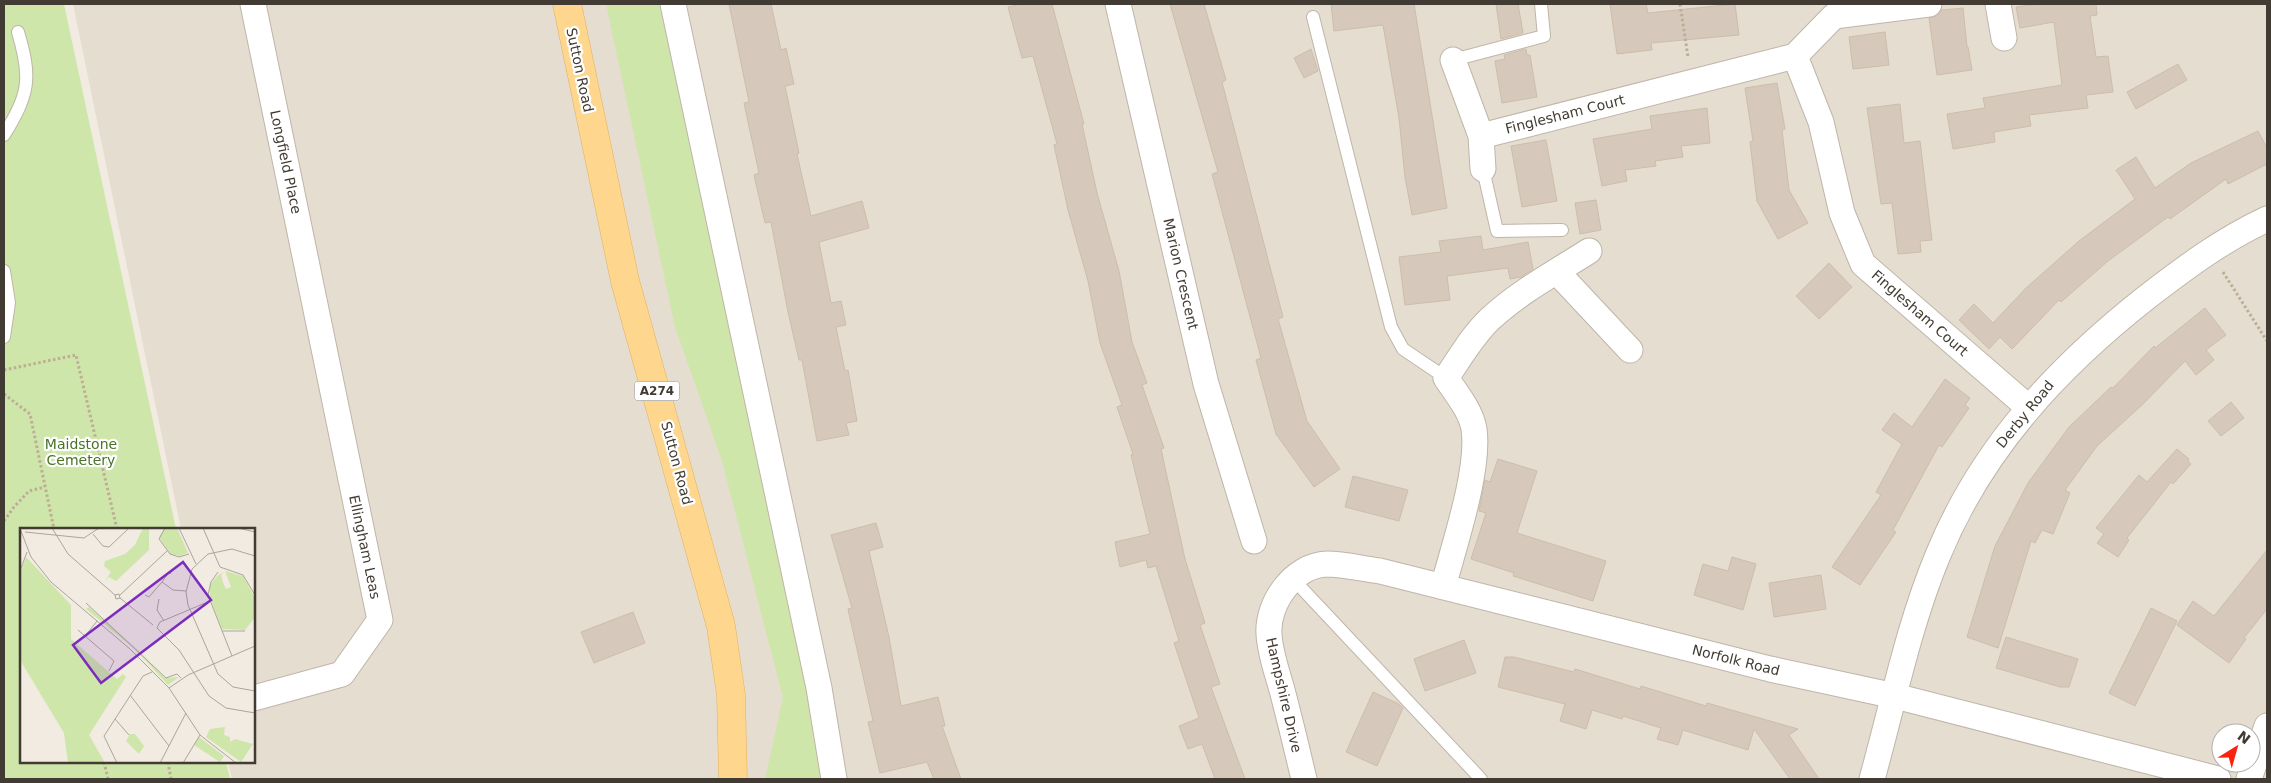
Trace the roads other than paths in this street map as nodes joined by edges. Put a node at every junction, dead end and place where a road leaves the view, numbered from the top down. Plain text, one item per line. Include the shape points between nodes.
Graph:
1 (253, 4) edge
2 (567, 4) edge
3 (673, 4) edge
4 (1118, 4) edge
5 (1541, 4) edge
6 (1929, 4) edge
7 (1998, 4) edge
8 (1313, 17) dead end
9 (18, 32) dead end
10 (2004, 38) dead end
11 (1795, 56) junction
12 (1453, 60) joint
13 (4, 135) edge
14 (1481, 136) junction
15 (1483, 169) joint
16 (2267, 219) edge
17 (1562, 230) dead end
18 (1589, 251) dead end
19 (4, 271) edge
20 (1557, 272) junction
21 (318, 320) joint
22 (4, 337) edge
23 (1630, 350) dead end
24 (1446, 378) junction
25 (2029, 408) junction
26 (1254, 541) dead end
27 (1293, 579) junction
28 (1443, 587) junction
29 (1272, 611) joint
30 (1895, 696) junction
31 (255, 698) edge
32 (2267, 726) edge
33 (733, 779) edge
34 (834, 779) edge
35 (1304, 779) edge
36 (1481, 779) edge
37 (1872, 779) edge
38 (2218, 779) edge
39 (2249, 779) edge

1 - 21 street, Longfield Place
2 - 33 main road, Sutton Road / A274 via 625,281 721,626 731,695
3 - 34 street via 819,688
4 - 26 street, Marion Crescent via 1206,384
5 - 12 lane via 1544,36
6 - 11 street via 1834,16
7 - 10 street
8 - 24 lane via 1391,328 1403,349
9 - 13 lane via 26,61 27,86 20,110
11 - 14 street, Finglesham Court
11 - 25 street, Finglesham Court via 1821,122 1842,213 1863,264
12 - 14 street
14 - 15 street
15 - 17 lane via 1497,231
16 - 25 street, Derby Road via 2209,250 2112,325 2078,355
18 - 20 street
19 - 22 lane via 9,303
20 - 23 street
20 - 24 street via 1490,319
21 - 31 street, Ellingham Leas via 380,620 342,674
24 - 28 street via 1474,427 1474,453
25 - 30 street, Derby Road via 1985,465 1938,554 1916,617
27 - 28 street, Norfolk Road via 1307,569 1326,564 1380,571
27 - 29 street, Norfolk Road
27 - 36 lane
28 - 30 street, Norfolk Road via 1770,669
29 - 35 street, Hampshire Drive via 1269,635
30 - 37 street, Derby Road
30 - 38 street, Norfolk Road
32 - 39 street

